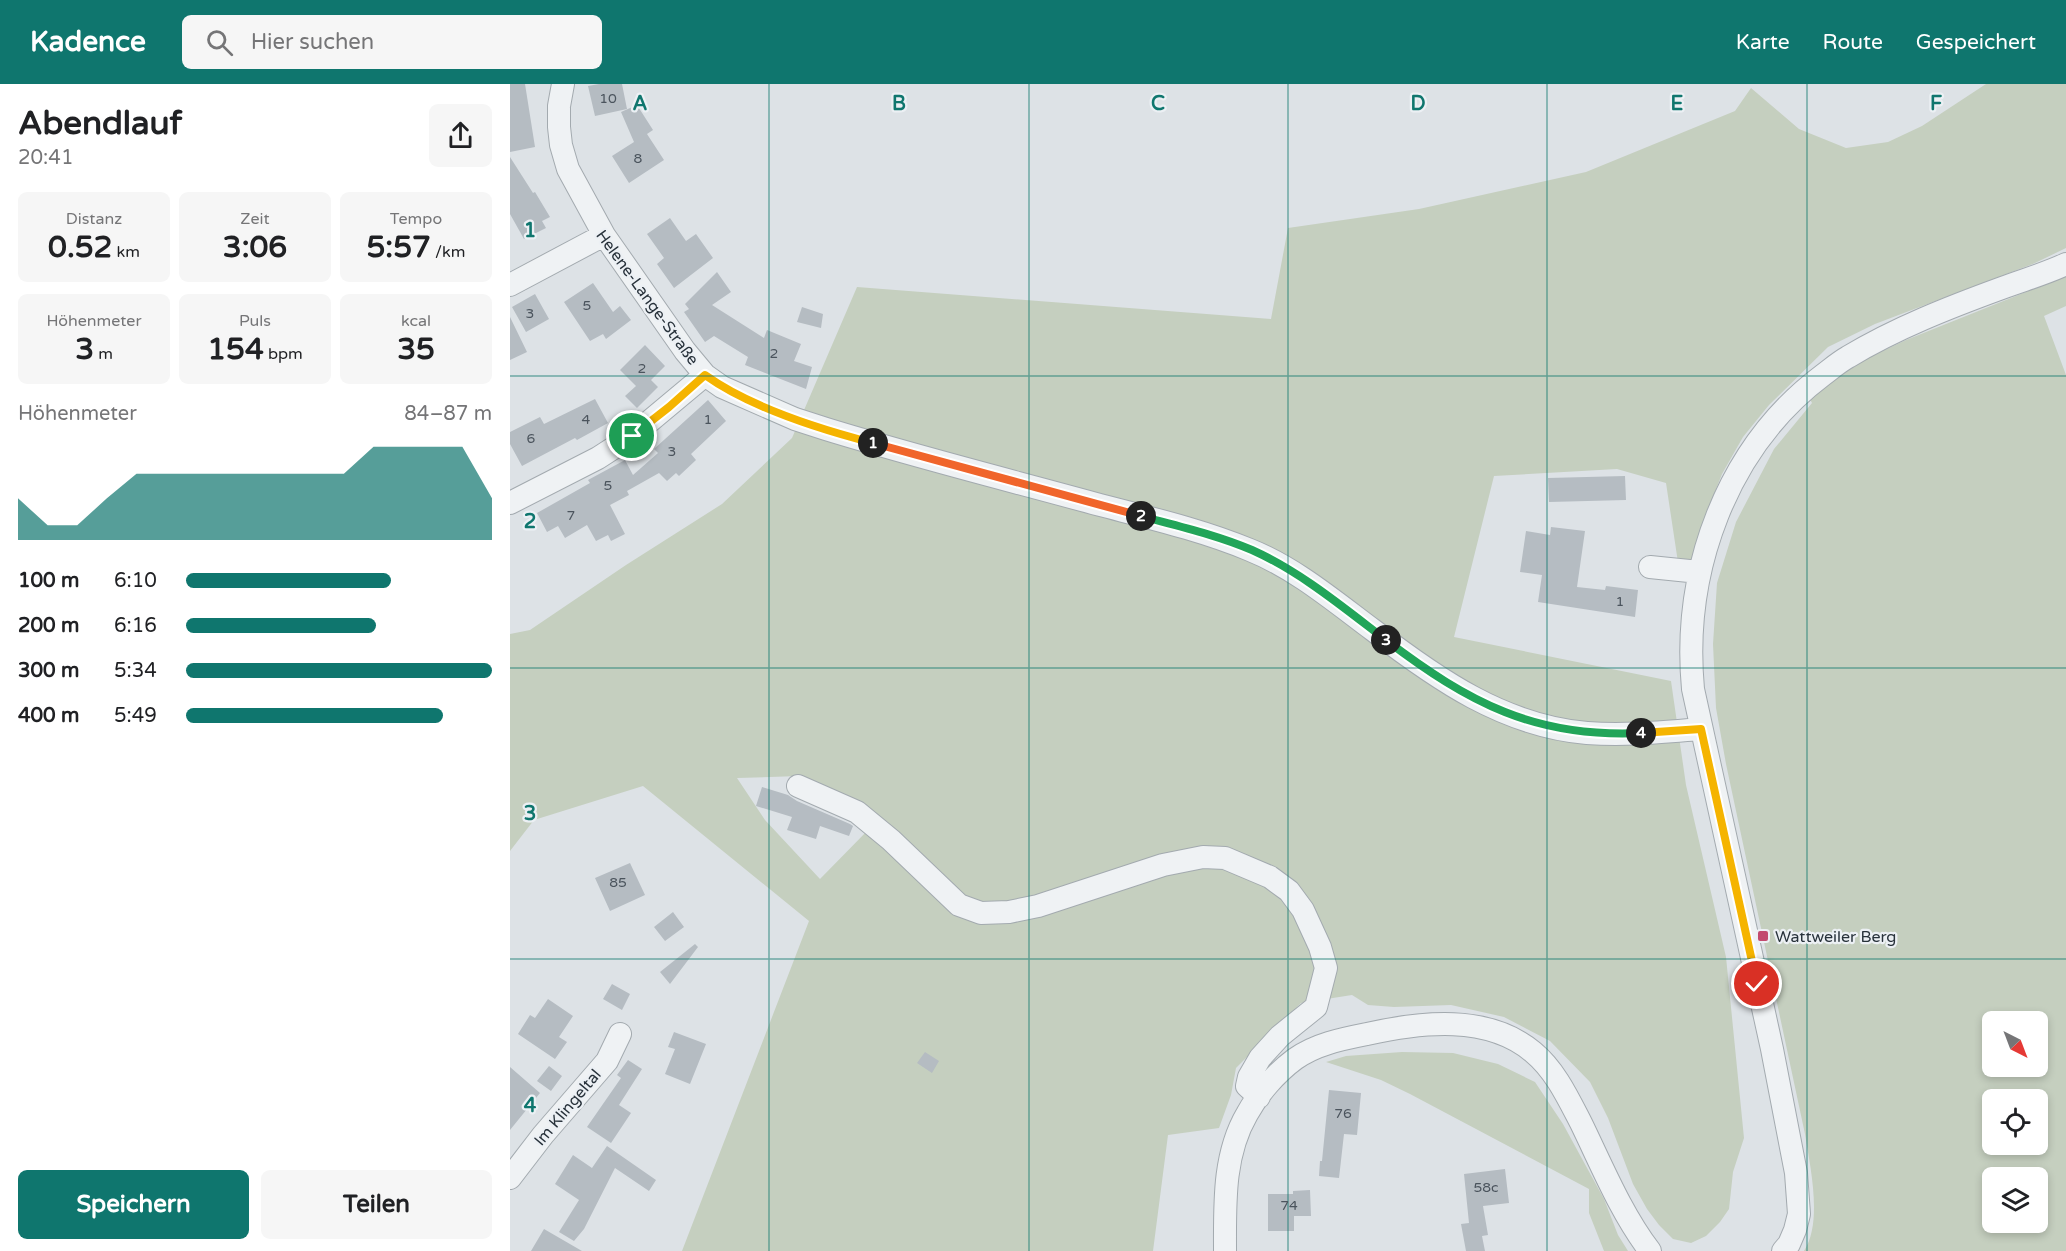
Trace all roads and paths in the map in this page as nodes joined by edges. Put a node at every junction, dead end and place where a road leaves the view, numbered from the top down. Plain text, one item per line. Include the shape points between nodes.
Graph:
1 (563, 84) edge
2 (604, 235) junction
3 (2066, 264) edge
4 (510, 285) edge
5 (705, 375) junction
6 (510, 503) edge
7 (1650, 567) dead end
8 (1699, 572) junction
9 (1701, 729) junction
10 (798, 786) dead end
11 (620, 1034) dead end
12 (1259, 1097) junction
13 (510, 1178) edge
14 (1225, 1251) edge
15 (1650, 1251) edge
16 (1783, 1251) edge

1 - 2 street, Helene-Lange-Straße via 559,106 561,144 568,169
2 - 4 street
2 - 5 street, Helene-Lange-Straße
3 - 8 street via 1957,304 1905,328 1847,357 1805,388 1757,440 1740,467 1726,494
5 - 6 street via 632,436
5 - 9 street, Helene-Lange-Straße via 722,387 826,429 1251,550 1309,584 1442,680 1504,713 1562,730 1588,733
7 - 8 street
8 - 9 street via 1690,659
9 - 16 street via 1796,1173 1799,1214
10 - 12 street via 857,812 959,905 981,913 1038,906 1163,865 1203,857 1225,858 1270,877 1289,891 1303,910 1326,968 1316,1007 1280,1036 1249,1077 1247,1086
11 - 13 street, Im Klingeltal via 607,1061
12 - 14 street via 1237,1133 1227,1172
12 - 15 street via 1295,1059 1340,1039 1427,1024 1452,1024 1514,1038 1535,1053 1565,1091

